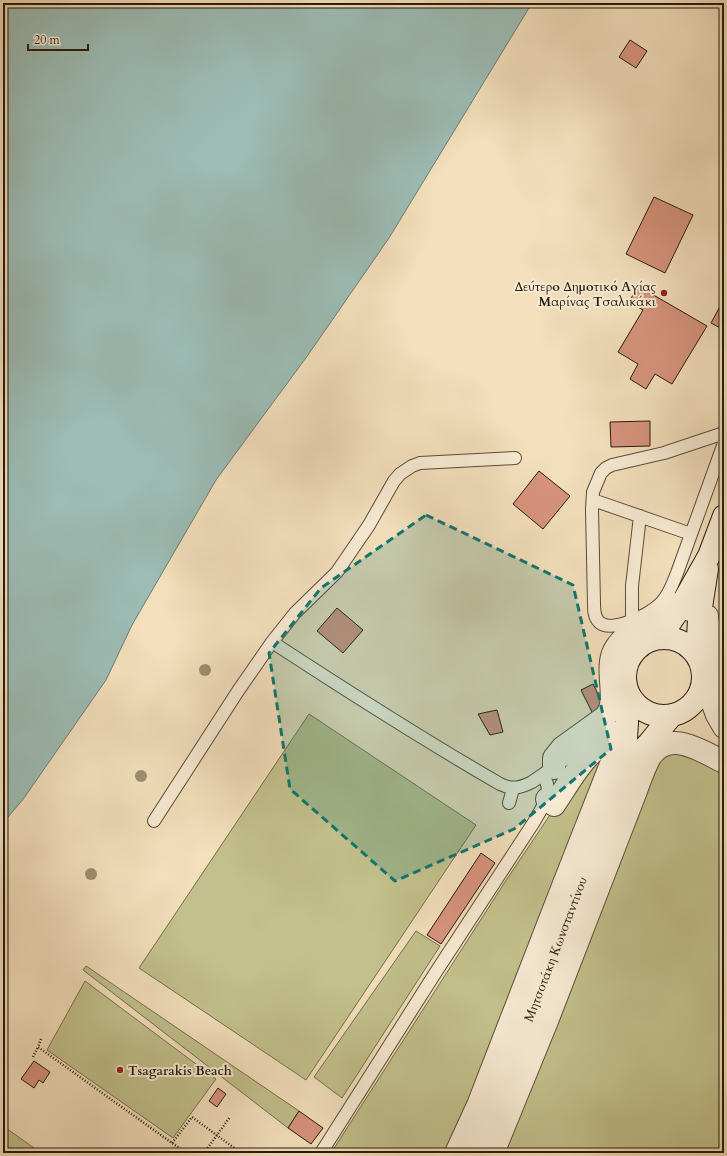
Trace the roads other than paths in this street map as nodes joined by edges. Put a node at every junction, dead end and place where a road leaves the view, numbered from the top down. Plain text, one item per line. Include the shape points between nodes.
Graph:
1 (724, 433) edge
2 (724, 443) edge
3 (515, 458) dead end
4 (593, 500) junction
5 (640, 516) junction
6 (724, 516) edge
7 (691, 534) junction
8 (690, 610) junction
9 (632, 620) junction
10 (648, 640) junction
11 (272, 642) junction
12 (699, 658) junction
13 (704, 680) junction
14 (626, 685) junction
15 (724, 703) edge
16 (665, 717) junction
17 (627, 723) junction
18 (724, 727) edge
19 (724, 753) edge
20 (724, 762) edge
21 (549, 772) junction
22 (621, 781) junction
23 (513, 789) junction
24 (547, 799) junction
25 (509, 803) dead end
26 (154, 821) dead end
27 (321, 1153) edge
28 (456, 1153) edge
29 (472, 1153) edge
30 (493, 1153) edge

1 - 4 lane via 664,453 606,468 595,485
2 - 7 lane
3 - 11 lane via 420,463 400,474 337,572 295,613
4 - 5 lane
4 - 9 lane via 595,616 598,621 612,626
5 - 7 lane
5 - 9 lane via 632,586
6 - 8 street
7 - 9 lane via 666,597 652,610
8 - 10 street
8 - 12 street via 698,632
8 - 15 street via 707,616 710,638 720,666
8 - 21 street via 673,604 657,620 637,628 623,639 611,662 611,698 608,713 562,748 554,758
10 - 12 street via 662,637 675,639 691,647
10 - 14 street via 637,648 629,659 625,672
11 - 23 lane via 445,752
11 - 26 lane
12 - 13 street
13 - 16 street via 701,691 692,705 682,712
13 - 18 street
14 - 16 street via 629,695 636,704 645,711
14 - 17 street
16 - 19 street via 691,736
16 - 22 street
17 - 21 lane via 600,735
17 - 22 street
20 - 22 street via 685,744 665,744
21 - 23 lane via 525,786
21 - 24 lane
22 - 24 street via 615,749 609,743 598,747 588,757 554,805
22 - 28 street via 563,886 481,1098
22 - 29 street, Μητσοτάκη Κωνσταντίνου via 522,1036
22 - 30 street via 547,1021
23 - 25 lane
24 - 27 lane

